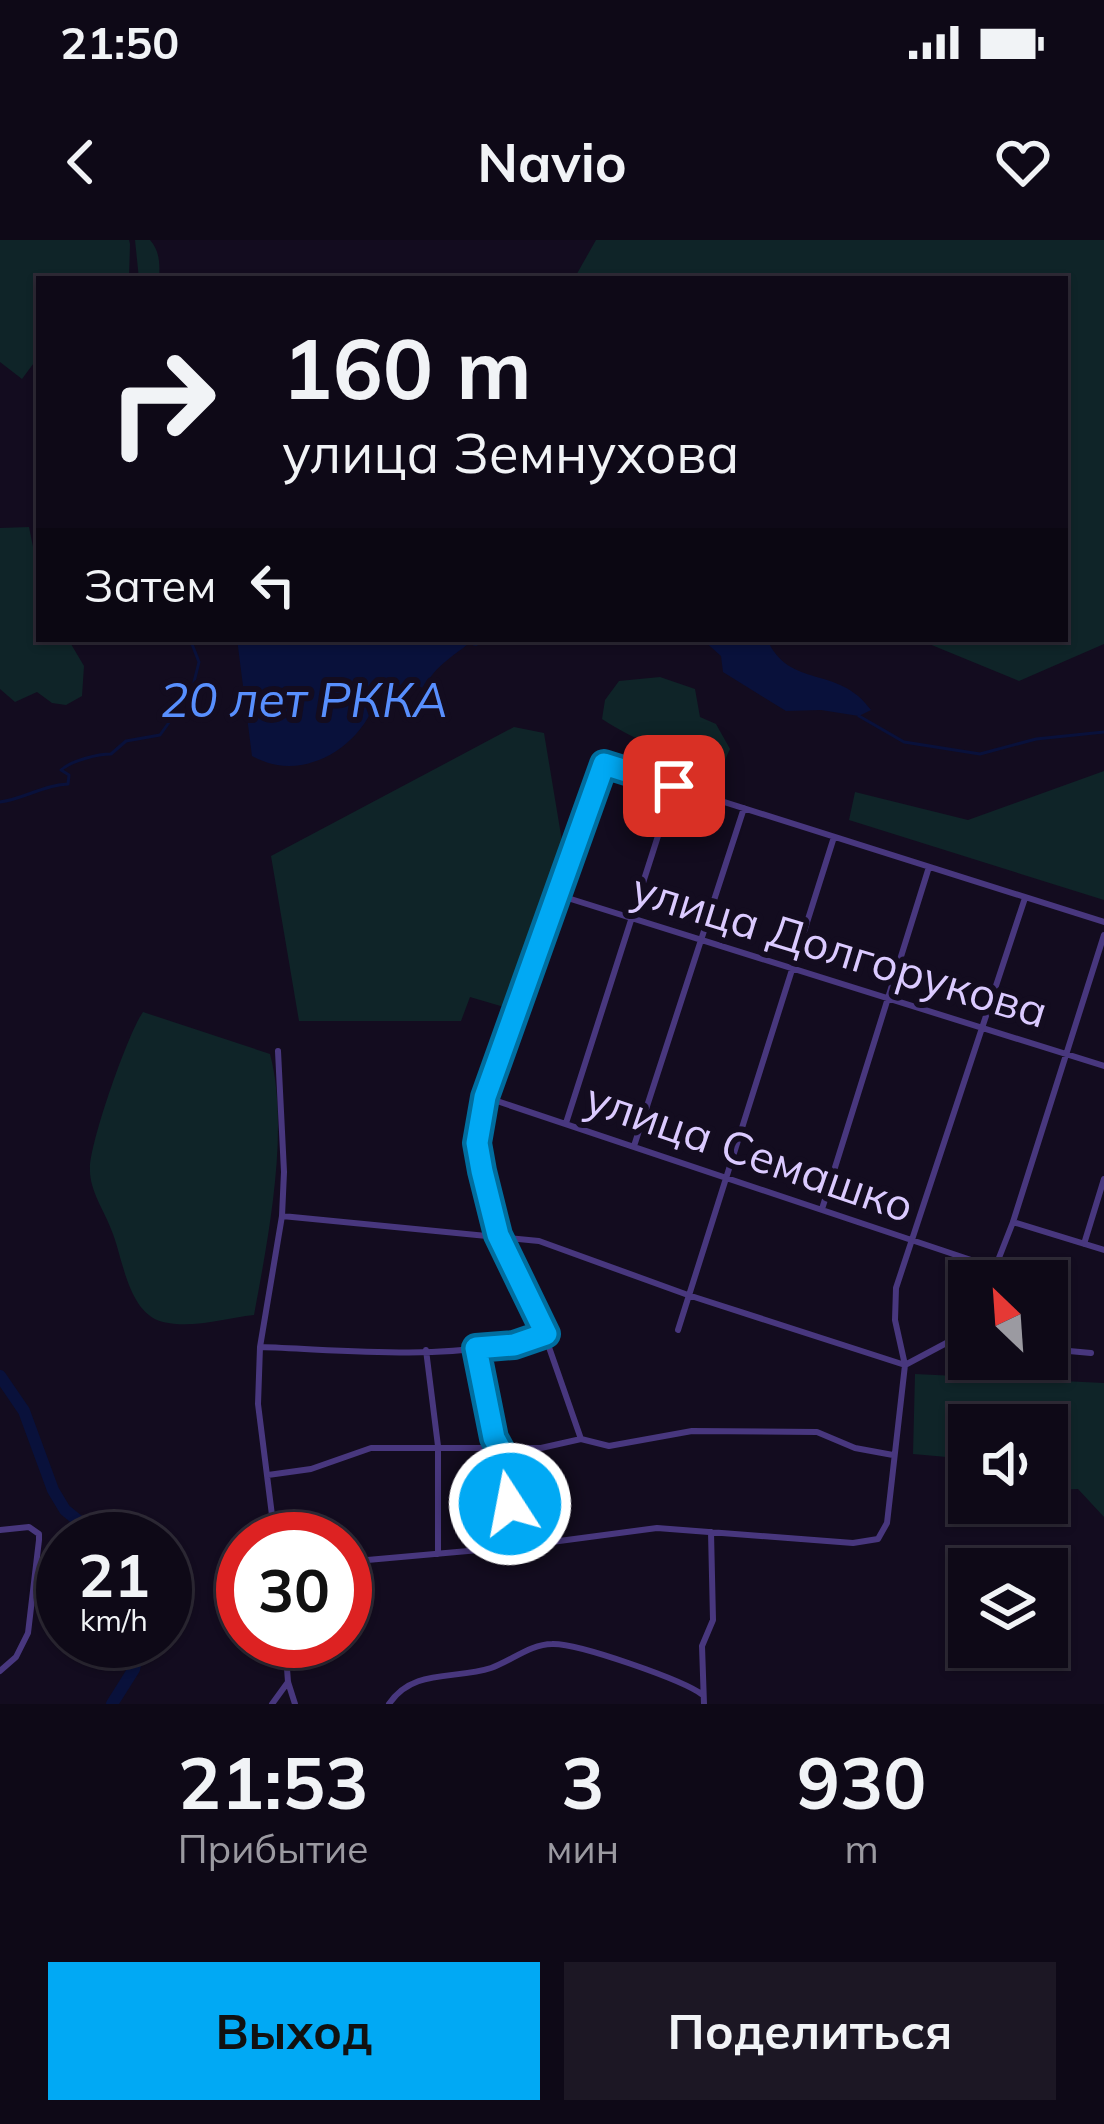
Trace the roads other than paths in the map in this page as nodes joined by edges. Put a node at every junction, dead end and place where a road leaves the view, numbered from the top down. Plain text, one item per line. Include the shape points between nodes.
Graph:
1 (674, 786) junction
2 (744, 808) junction
3 (834, 837) junction
4 (929, 867) junction
5 (557, 894) junction
6 (1025, 897) junction
7 (631, 917) junction
8 (1104, 922) edge
9 (1104, 935) edge
10 (701, 939) junction
11 (793, 968) junction
12 (888, 998) junction
13 (982, 1027) junction
14 (278, 1051) dead end
15 (1064, 1054) junction
16 (1104, 1066) edge
17 (485, 1097) junction
18 (566, 1124) junction
19 (634, 1145) junction
20 (729, 1177) junction
21 (1104, 1179) edge
22 (822, 1209) junction
23 (283, 1216) junction
24 (1013, 1222) junction
25 (498, 1235) junction
26 (912, 1241) junction
27 (1084, 1244) junction
28 (1104, 1250) edge
29 (688, 1295) junction
30 (678, 1330) dead end
31 (546, 1334) junction
32 (948, 1342) edge
33 (260, 1347) junction
34 (476, 1348) junction
35 (426, 1350) junction
36 (1068, 1351) edge
37 (1091, 1353) dead end
38 (905, 1365) junction
39 (581, 1439) junction
40 (437, 1446) junction
41 (500, 1448) junction
42 (893, 1455) junction
43 (268, 1475) junction
44 (272, 1512) edge
45 (0, 1530) edge
46 (711, 1532) junction
47 (514, 1547) junction
48 (438, 1554) junction
49 (372, 1560) edge
50 (287, 1668) edge
51 (0, 1671) edge
52 (288, 1682) junction
53 (704, 1700) edge
54 (272, 1704) edge
55 (295, 1704) edge
56 (388, 1704) edge

1 - 2 street
1 - 5 street via 604,764
1 - 7 street
2 - 3 street
2 - 10 street
3 - 4 street
3 - 11 street
4 - 6 street
4 - 12 street
5 - 7 street, улица Долгорукова
5 - 17 street
6 - 8 street
6 - 13 street
7 - 10 street, улица Долгорукова
7 - 18 street
9 - 15 street
10 - 11 street, улица Долгорукова
10 - 19 street
11 - 12 street, улица Долгорукова
11 - 20 street
12 - 13 street, улица Долгорукова
12 - 22 street
13 - 15 street, улица Долгорукова
13 - 26 street
14 - 23 street
15 - 16 street, улица Долгорукова
15 - 24 street
17 - 18 street, улица Семашко
17 - 25 street via 477,1143
18 - 19 street, улица Семашко
19 - 20 street, улица Семашко
20 - 22 street, улица Семашко
20 - 29 street
21 - 27 street
22 - 26 street, улица Семашко
23 - 25 street
23 - 33 street
24 - 26 street, улица Семашко via 995,1268
24 - 27 street
25 - 29 street via 539,1240
25 - 31 street
26 - 38 street via 893,1304
27 - 28 street
29 - 30 street
29 - 38 street
31 - 34 street
31 - 39 street
32 - 38 street
33 - 35 street
33 - 43 street
34 - 35 street
34 - 41 street
35 - 40 street
36 - 37 street
38 - 42 street
39 - 41 street
39 - 42 street via 608,1446 692,1431 817,1432
40 - 41 street
40 - 43 street via 371,1448
40 - 48 street
41 - 47 street
42 - 46 street via 878,1539
43 - 44 street
45 - 51 street via 39,1534 28,1633
46 - 47 street via 657,1528
46 - 53 street
47 - 48 street
48 - 49 street
50 - 52 street
52 - 54 street
52 - 55 street
53 - 56 street via 689,1684 550,1643 489,1669 418,1680

